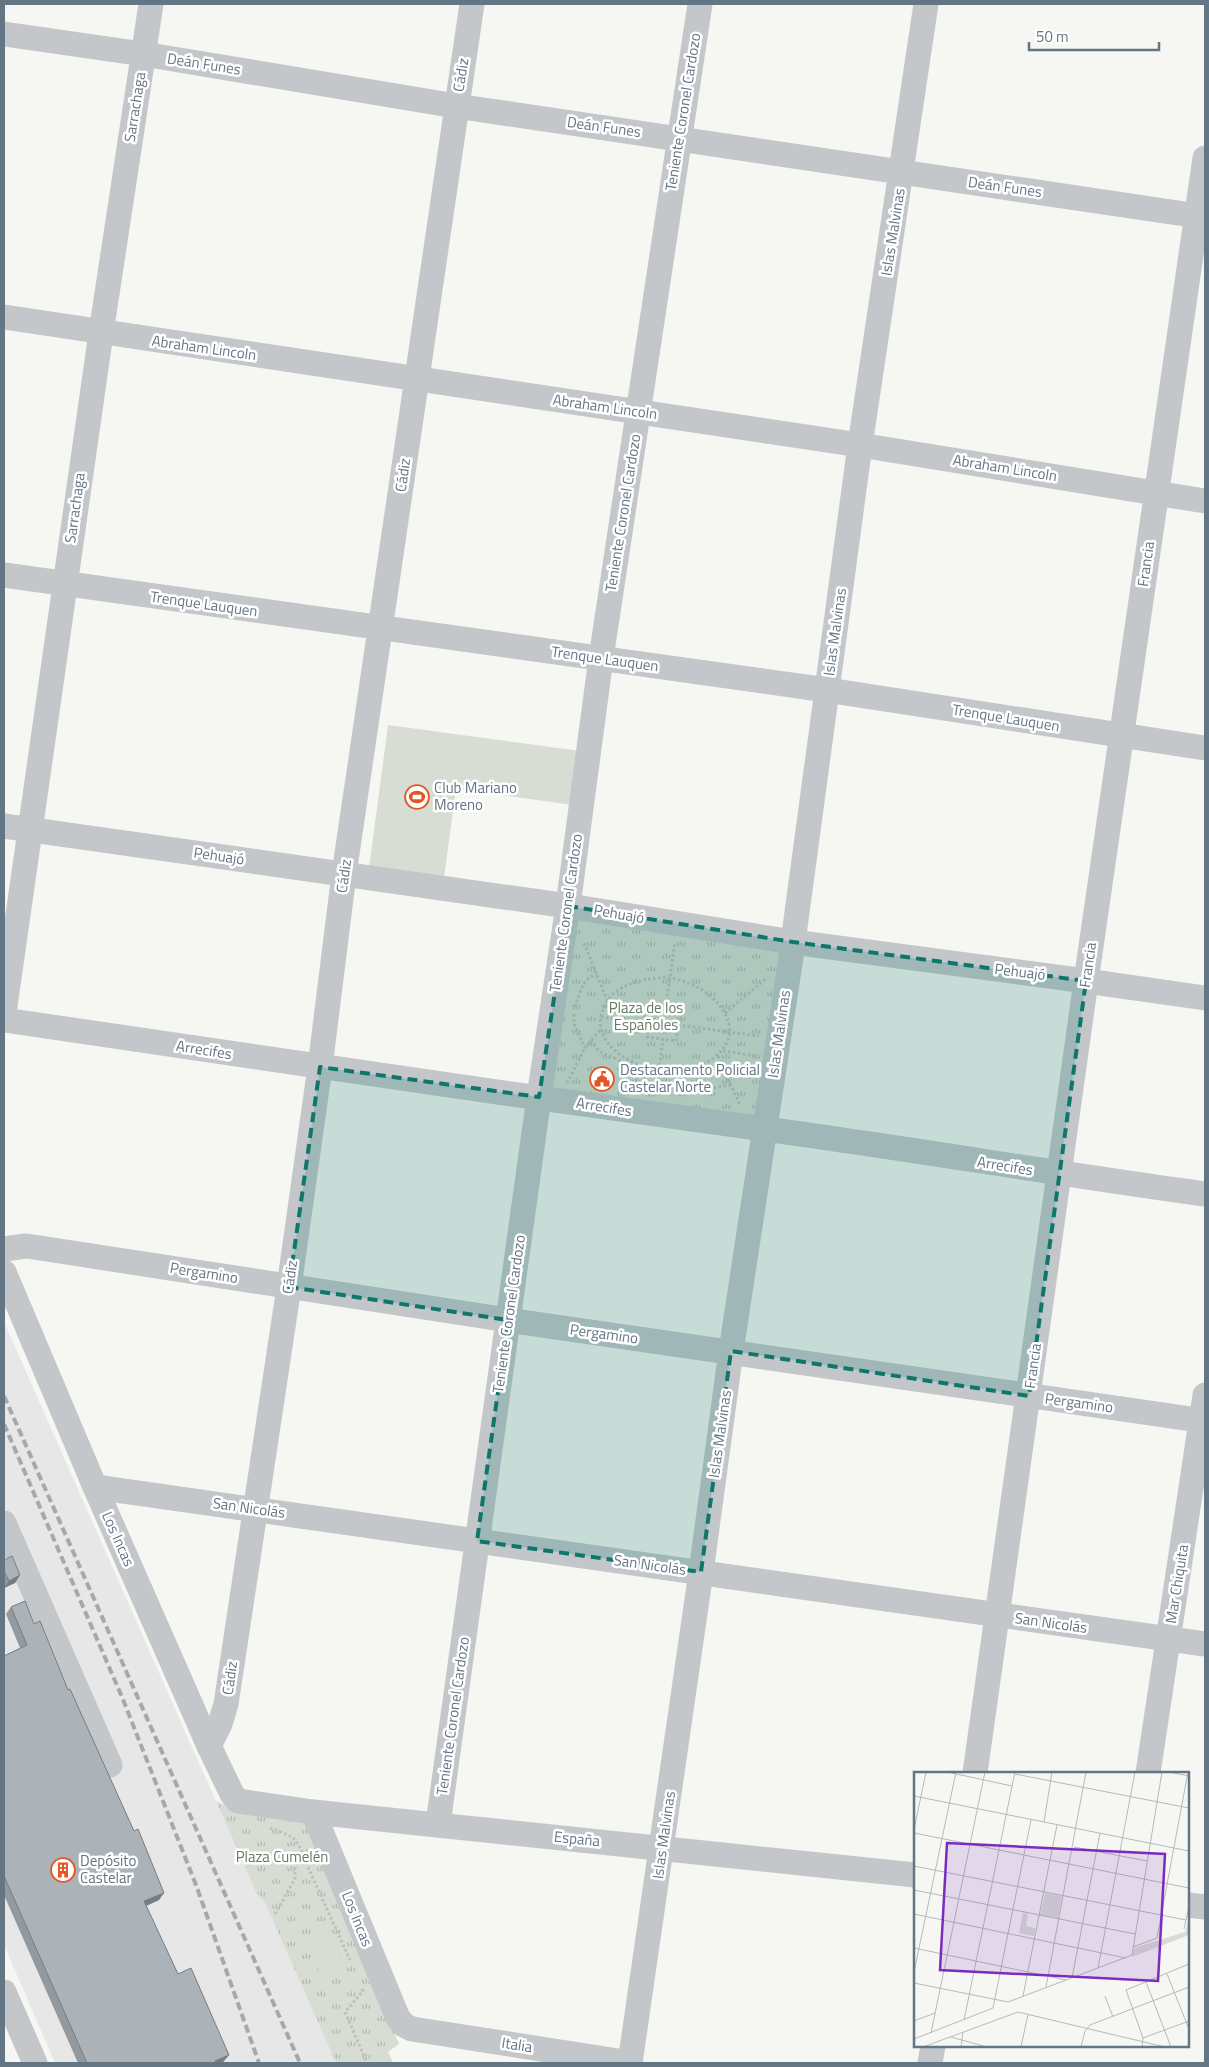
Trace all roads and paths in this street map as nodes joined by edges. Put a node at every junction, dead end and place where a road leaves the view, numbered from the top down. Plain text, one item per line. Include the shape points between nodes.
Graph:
1 (151, 4) edge
2 (472, 4) edge
3 (700, 4) edge
4 (926, 4) edge
5 (4, 34) edge
6 (143, 54) junction
7 (456, 106) junction
8 (679, 138) junction
9 (1205, 158) edge
10 (902, 172) junction
11 (1201, 216) edge
12 (4, 317) edge
13 (101, 332) junction
14 (416, 379) junction
15 (639, 412) junction
16 (860, 445) junction
17 (1156, 493) junction
18 (1205, 501) edge
19 (4, 575) edge
20 (64, 584) junction
21 (381, 629) junction
22 (601, 658) junction
23 (827, 690) junction
24 (1121, 736) junction
25 (1205, 748) edge
26 (4, 826) edge
27 (31, 830) junction
28 (344, 874) junction
29 (568, 906) junction
30 (678, 924) junction
31 (583, 941) dead end
32 (792, 950) junction
33 (670, 978) junction
34 (1086, 981) junction
35 (1205, 998) edge
36 (607, 1000) junction
37 (576, 1006) dead end
38 (666, 1011) junction
39 (4, 1013) edge
40 (726, 1013) junction
41 (601, 1016) junction
42 (650, 1017) junction
43 (4, 1020) edge
44 (642, 1022) junction
45 (678, 1025) junction
46 (602, 1029) junction
47 (648, 1030) junction
48 (729, 1032) junction
49 (664, 1039) junction
50 (591, 1040) junction
51 (585, 1048) junction
52 (777, 1049) junction
53 (722, 1051) junction
54 (718, 1056) junction
55 (320, 1067) junction
56 (659, 1071) junction
57 (731, 1085) junction
58 (657, 1087) junction
59 (629, 1094) dead end
60 (551, 1099) junction
61 (649, 1106) junction
62 (757, 1128) junction
63 (1060, 1174) junction
64 (1205, 1194) edge
65 (4, 1249) edge
66 (4, 1272) edge
67 (289, 1287) junction
68 (508, 1320) junction
69 (731, 1351) junction
70 (1205, 1395) edge
71 (1029, 1396) junction
72 (1203, 1421) edge
73 (95, 1487) junction
74 (255, 1509) junction
75 (4, 1523) edge
76 (477, 1542) junction
77 (701, 1572) junction
78 (998, 1616) junction
79 (1168, 1640) junction
80 (1205, 1644) edge
81 (208, 1746) junction
82 (110, 1765) dead end
83 (975, 1772) edge
84 (1148, 1772) edge
85 (238, 1802) joint
86 (317, 1822) junction
87 (438, 1824) junction
88 (262, 1825) dead end
89 (662, 1848) junction
90 (304, 1856) junction
91 (914, 1875) edge
92 (1189, 1905) edge
93 (1205, 1907) edge
94 (275, 1914) dead end
95 (351, 1964) dead end
96 (359, 1982) dead end
97 (4, 1992) edge
98 (404, 2025) joint
99 (933, 2047) edge
100 (35, 2063) edge
101 (367, 2063) edge
102 (631, 2063) edge
103 (930, 2063) edge

1 - 6 street, Sarrachaga
2 - 7 street, Cádiz
3 - 8 street, Teniente Coronel Cardozo
4 - 10 street, Islas Malvinas
5 - 6 street, Deán Funes
6 - 7 street, Deán Funes
6 - 13 street, Sarrachaga
7 - 8 street, Deán Funes
7 - 14 street, Cádiz
8 - 10 street, Deán Funes
8 - 15 street, Teniente Coronel Cardozo
9 - 11 street, Francia
10 - 11 street, Deán Funes
10 - 16 street, Islas Malvinas
11 - 17 street, Francia
12 - 13 street, Abraham Lincoln
13 - 14 street, Abraham Lincoln
13 - 20 street, Sarrachaga
14 - 15 street, Abraham Lincoln
14 - 21 street, Cádiz
15 - 16 street, Abraham Lincoln
15 - 22 street, Teniente Coronel Cardozo
16 - 17 street, Abraham Lincoln
16 - 23 street, Islas Malvinas
17 - 18 street, Abraham Lincoln
17 - 24 street, Francia
19 - 20 street, Trenque Lauquen
20 - 21 street, Trenque Lauquen
20 - 27 street, Sarrachaga
21 - 22 street, Trenque Lauquen
21 - 28 street, Cádiz
22 - 23 street, Trenque Lauquen
22 - 29 street, Teniente Coronel Cardozo
23 - 24 street, Trenque Lauquen
23 - 32 street, Islas Malvinas
24 - 25 street, Trenque Lauquen
24 - 34 street, Francia
26 - 27 street, Pehuajó
27 - 28 street, Pehuajó
27 - 39 street, Sarrachaga
28 - 29 street, Pehuajó
28 - 55 street, Cádiz
29 - 30 street, Pehuajó
29 - 60 street, Teniente Coronel Cardozo
30 - 32 street, Pehuajó
30 - 33 path
31 - 36 path
32 - 34 street, Pehuajó
32 - 40 path
32 - 52 street, Islas Malvinas
33 - 36 path via 628,984
33 - 38 path
33 - 40 path via 693,985 712,996
34 - 35 street, Pehuajó
34 - 63 street, Francia
36 - 41 path
37 - 51 path via 574,1024
38 - 42 path via 651,1009
38 - 45 path via 680,1013
40 - 48 path
41 - 44 path
41 - 46 path
42 - 44 path via 643,1016
42 - 47 path
43 - 55 street, Arrecifes
44 - 47 path via 641,1029
45 - 48 path
45 - 49 path via 676,1041
46 - 50 path
46 - 56 path via 608,1045 618,1054
47 - 49 path via 647,1037
48 - 52 path
48 - 53 path
49 - 56 path
50 - 51 path
50 - 59 path via 596,1049 619,1060
51 - 60 path via 563,1093
52 - 53 path
52 - 62 street, Islas Malvinas
53 - 54 path
54 - 56 path via 683,1071
54 - 57 path
55 - 60 street, Arrecifes
55 - 67 street, Cádiz
56 - 58 path
57 - 58 path via 689,1091 670,1085
57 - 62 path
58 - 61 path
58 - 61 path via 653,1087
60 - 61 street, Arrecifes
60 - 68 street, Teniente Coronel Cardozo
61 - 62 street, Arrecifes
62 - 63 street, Arrecifes
62 - 69 street, Islas Malvinas
63 - 64 street, Arrecifes
63 - 71 street, Francia
65 - 67 street, Pergamino via 26,1246
66 - 73 street, Los Incas
67 - 68 street, Pergamino
67 - 74 street, Cádiz
68 - 69 street, Pergamino
68 - 76 street, Teniente Coronel Cardozo
69 - 71 street, Pergamino
69 - 77 street, Islas Malvinas
70 - 72 street, Mar Chiquita
71 - 72 street, Pergamino
71 - 78 street, Francia
72 - 79 street, Mar Chiquita
73 - 74 street, San Nicolás
73 - 81 street, Los Incas
74 - 76 street, San Nicolás
74 - 81 street, Cádiz via 226,1704
75 - 82 street
76 - 77 street, San Nicolás
76 - 87 street, Teniente Coronel Cardozo
77 - 78 street, San Nicolás
77 - 89 street, Islas Malvinas
78 - 79 street, San Nicolás
78 - 83 street, Francia
79 - 80 street, San Nicolás
79 - 84 street, Mar Chiquita
81 - 85 street, Los Incas
85 - 86 street, España
86 - 87 street, España
86 - 90 path
86 - 98 street, Los Incas via 398,2018
87 - 89 street, España
88 - 90 path via 289,1835 300,1844
89 - 91 street, España
89 - 102 street, Islas Malvinas
90 - 94 path via 298,1860 295,1879
90 - 95 path
92 - 93 street
96 - 101 path via 363,1992 345,2012
97 - 100 street
98 - 102 street, Italia via 412,2029
99 - 103 street

